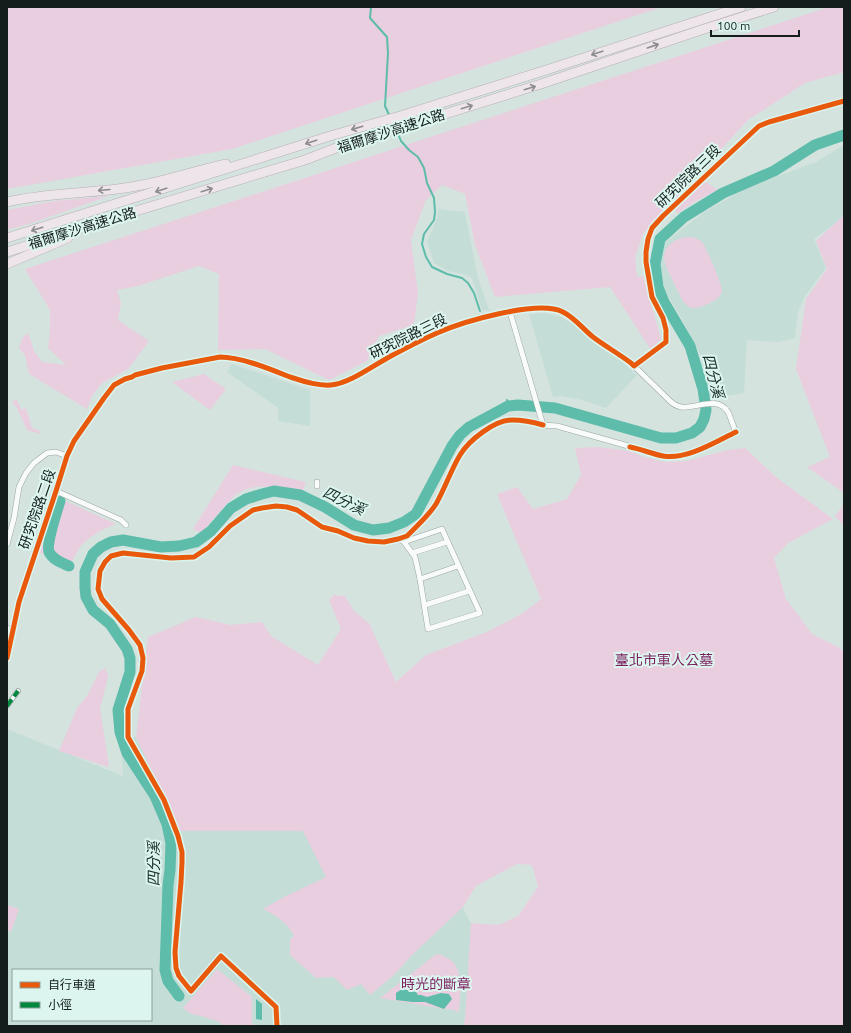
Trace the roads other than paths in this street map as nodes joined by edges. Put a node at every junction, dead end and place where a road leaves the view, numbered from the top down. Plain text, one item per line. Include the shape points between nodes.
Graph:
1 (741, 7) edge
2 (774, 7) edge
3 (844, 101) edge
4 (292, 148) junction
5 (7, 202) edge
6 (116, 217) junction
7 (7, 238) edge
8 (7, 252) edge
9 (7, 264) edge
10 (510, 312) junction
11 (634, 366) junction
12 (67, 456) junction
13 (56, 491) junction
14 (126, 525) dead end
15 (447, 542) junction
16 (7, 544) edge
17 (412, 553) junction
18 (458, 566) junction
19 (420, 579) junction
20 (469, 591) junction
21 (425, 605) junction
22 (7, 628) edge
23 (11, 640) junction
24 (7, 658) edge
25 (18, 691) dead end
26 (7, 706) edge

1 -> 4 highway, 福爾摩沙高速公路
6 -> 2 highway, 福爾摩沙高速公路 via 305,160
3 - 11 street, 研究院路三段 via 759,126 652,228 646,262 652,297 666,330 666,342
4 -> 5 highway via 130,187 45,195
4 -> 7 highway, 福爾摩沙高速公路
6 - 8 highway, 福爾摩沙高速公路
6 - 9 highway
10 - 11 street, 研究院路三段 via 529,308 562,311
10 - 11 street, 研究院路三段 via 543,425 557,426 664,456 691,453 736,432 727,411 720,405 675,405
10 - 12 street, 研究院路三段 via 477,318 438,332 382,360 346,382 331,385 304,382 228,357 135,375 114,385 74,441
12 - 13 street, 研究院路二段
12 - 16 street, 研究院路二段 via 47,452 26,473 19,487
13 - 14 street via 121,520
13 - 23 street, 研究院路二段 via 18,602
15 - 17 street
15 - 17 street via 442,529 402,540
15 - 18 street
17 - 19 street
18 - 19 street
18 - 20 street
19 - 21 street
20 - 21 street
20 - 21 street via 480,613 428,629
22 - 23 street
23 - 24 street, 研究院路二段
25 - 26 street

